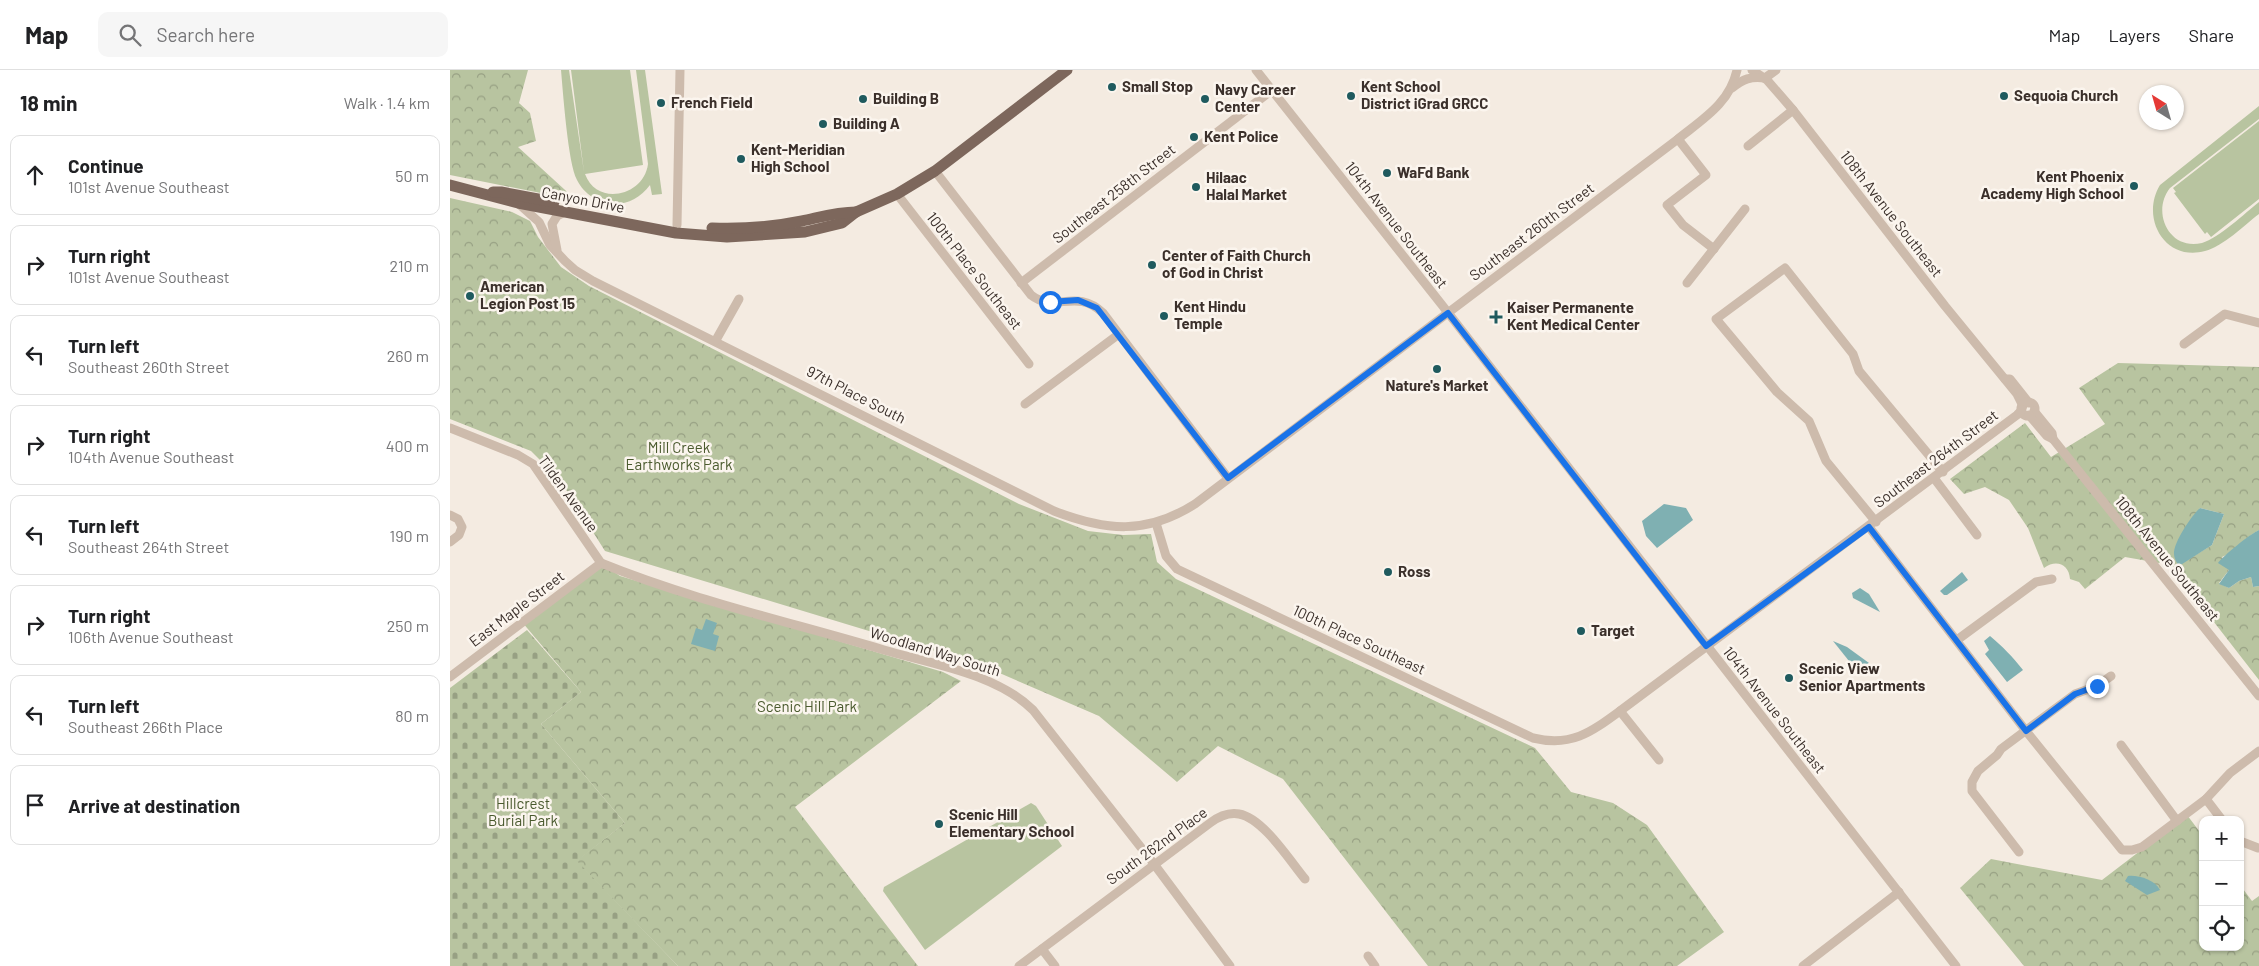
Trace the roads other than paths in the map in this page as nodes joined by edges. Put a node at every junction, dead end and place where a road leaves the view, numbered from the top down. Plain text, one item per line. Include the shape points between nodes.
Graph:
1 (680, 70) edge
2 (1067, 70) edge
3 (1256, 70) edge
4 (1737, 70) edge
5 (1752, 70) edge
6 (1776, 70) edge
7 (1765, 78) junction
8 (1272, 90) junction
9 (1730, 91) junction
10 (1793, 110) junction
11 (1678, 139) junction
12 (1748, 146) dead end
13 (935, 172) junction
14 (450, 185) edge
15 (486, 193) junction
16 (897, 194) junction
17 (518, 203) junction
18 (1746, 209) dead end
19 (565, 212) junction
20 (677, 229) junction
21 (1714, 249) junction
22 (557, 251) junction
23 (1021, 283) junction
24 (1687, 283) dead end
25 (739, 299) dead end
26 (1448, 313) junction
27 (2259, 323) edge
28 (1119, 334) junction
29 (716, 340) junction
30 (2184, 344) dead end
31 (1029, 364) dead end
32 (1025, 404) dead end
33 (2026, 411) junction
34 (450, 428) edge
35 (1943, 472) junction
36 (1228, 478) junction
37 (1934, 478) junction
38 (450, 515) edge
39 (1156, 523) junction
40 (1872, 524) junction
41 (1977, 534) dead end
42 (450, 542) edge
43 (601, 563) junction
44 (2052, 579) dead end
45 (1957, 640) junction
46 (1706, 646) junction
47 (2111, 676) dead end
48 (450, 677) edge
49 (2259, 696) edge
50 (1620, 711) junction
51 (2026, 731) junction
52 (1580, 736) joint
53 (2121, 745) dead end
54 (2259, 751) edge
55 (1659, 760) dead end
56 (2206, 800) junction
57 (2219, 816) edge
58 (2177, 821) junction
59 (2244, 842) edge
60 (2258, 848) dead end
61 (2019, 852) dead end
62 (1154, 864) junction
63 (1305, 879) dead end
64 (1899, 892) junction
65 (1042, 949) junction
66 (1368, 956) dead end
67 (1019, 966) edge
68 (1055, 966) edge
69 (1230, 966) edge
70 (1375, 966) edge
71 (1803, 966) edge
72 (1956, 966) edge

1 - 20 street
2 - 13 main road
3 - 8 street, 104th Avenue Southeast
4 - 9 street, Southeast 260th Street
5 - 7 street, 108th Avenue Southeast
6 - 7 street
7 - 9 street via 1744,79
7 - 10 street, 108th Avenue Southeast
8 - 23 street, Southeast 258th Street
8 - 26 street, 104th Avenue Southeast
9 - 11 street, Southeast 260th Street via 1712,113
10 - 12 street
10 - 33 street, 108th Avenue Southeast via 1945,306 2005,379 2019,387
11 - 21 street via 1706,175 1667,205 1683,225
11 - 26 street, Southeast 260th Street
13 - 16 main road
13 - 23 street
14 - 15 main road, Canyon Drive
15 - 17 main road, Canyon Drive
15 - 20 main road, Canyon Drive via 501,192
16 - 20 main road via 856,212 842,223 805,232 727,237
16 - 31 street, 100th Place Southeast
17 - 19 main road, Canyon Drive
17 - 22 street, 97th Place South via 539,222
18 - 21 street
19 - 20 main road, Canyon Drive
19 - 22 street via 552,224
21 - 24 street
22 - 29 street, 97th Place South via 575,270
23 - 28 street via 1040,300 1056,303 1078,300 1092,304
25 - 29 street
26 - 36 street, Southeast 260th Street
26 - 46 street, 104th Avenue Southeast
27 - 30 street via 2225,314
28 - 32 street
28 - 36 street
29 - 39 street, 97th Place South via 1054,511 1100,526 1140,527
33 - 35 street, Southeast 264th Street
33 - 49 street, 108th Avenue Southeast via 2046,436 2053,439
34 - 43 street, Tilden Avenue via 518,455 532,464
35 - 37 street, Southeast 264th Street
35 - 40 street via 1858,371 1853,354 1785,268 1716,319 1777,392 1809,421 1826,461
36 - 39 street, Southeast 260th Street via 1179,514
37 - 40 street, Southeast 264th Street
37 - 41 street
38 - 42 street via 458,519 462,527 459,535
39 - 52 street, 100th Place Southeast via 1166,556 1177,569 1533,738 1564,742
40 - 45 street
40 - 46 street, Southeast 264th Street
43 - 48 street, East Maple Street
43 - 62 street, Woodland Way South via 684,592 1002,687 1033,710
44 - 45 street via 2036,582
45 - 51 street
46 - 50 street, Southeast 264th Street
46 - 64 street, 104th Avenue Southeast
47 - 51 street via 2097,686 2075,694
50 - 52 street, Southeast 264th Street
50 - 55 street
51 - 58 street via 2116,846 2126,851 2142,847
51 - 61 street via 2001,748 1978,770 1972,782 1972,792
53 - 58 street
54 - 56 street via 2230,773
56 - 57 street
56 - 58 street
59 - 60 street
62 - 63 street, South 262nd Place via 1215,819 1238,814 1252,819 1262,828
62 - 65 street, South 262nd Place
62 - 69 street, Woodland Way South
64 - 71 street
64 - 72 street, 104th Avenue Southeast
65 - 67 street, South 262nd Place
65 - 68 street
66 - 70 street

